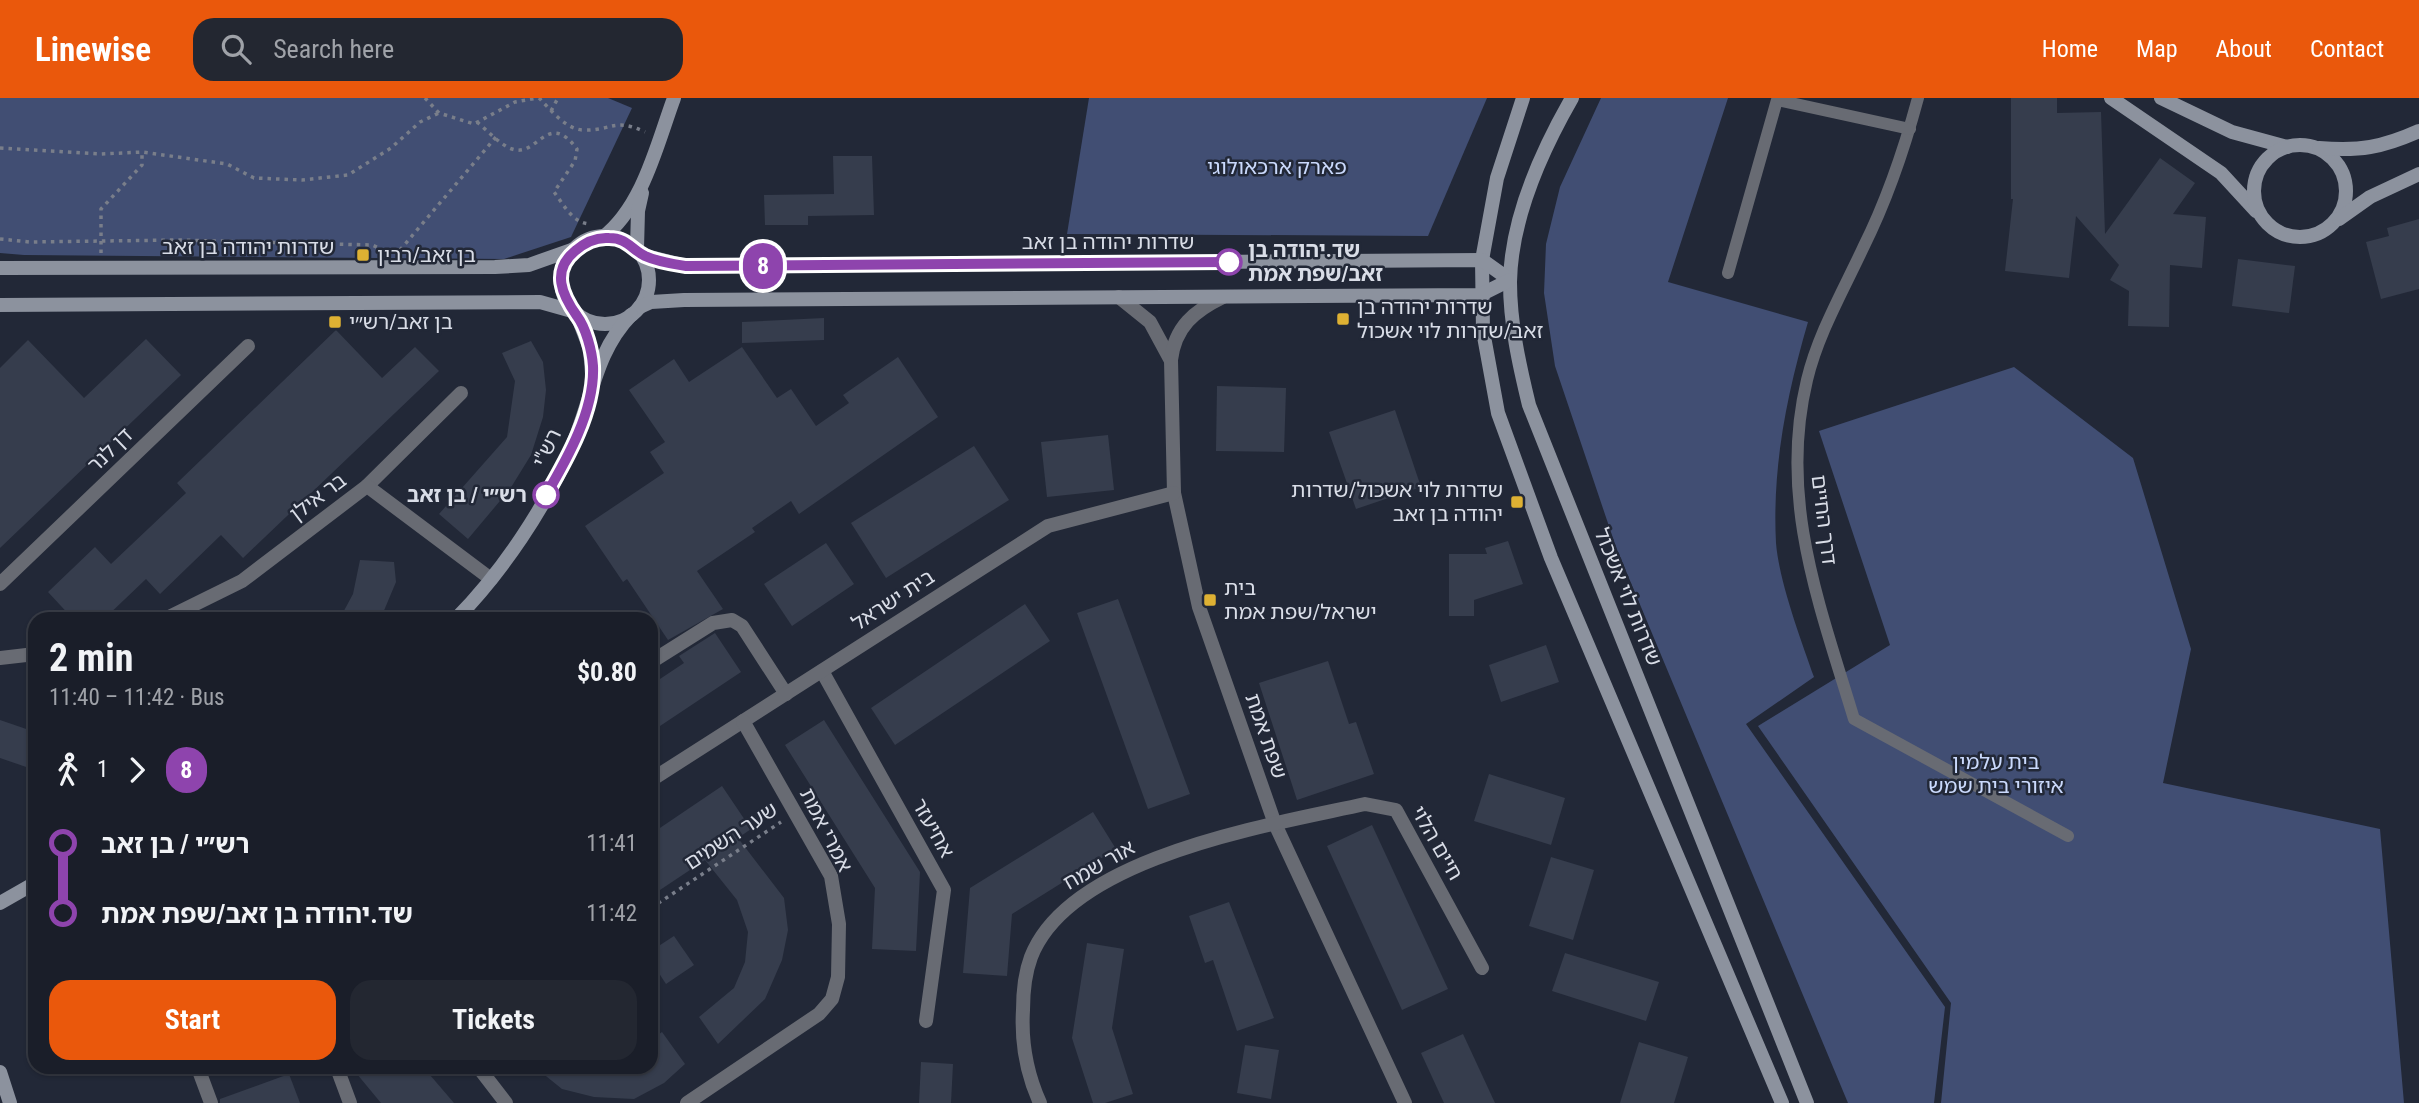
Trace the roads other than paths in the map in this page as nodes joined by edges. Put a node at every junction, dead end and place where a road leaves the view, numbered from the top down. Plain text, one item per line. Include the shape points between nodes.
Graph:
1 (674, 98) edge
2 (1522, 98) edge
3 (1572, 98) edge
4 (1918, 98) edge
5 (2111, 98) edge
6 (2161, 98) edge
7 (1910, 129) junction
8 (2419, 131) edge
9 (2287, 147) junction
10 (2317, 148) junction
11 (647, 171) junction
12 (2419, 174) edge
13 (2261, 217) junction
14 (2338, 219) junction
15 (602, 238) junction
16 (578, 248) junction
17 (640, 251) junction
18 (1482, 260) junction
19 (0, 268) edge
20 (1728, 273) dead end
21 (1510, 280) junction
22 (1480, 295) junction
23 (1119, 297) junction
24 (1223, 297) junction
25 (0, 304) edge
26 (635, 311) junction
27 (575, 313) junction
28 (248, 346) dead end
29 (1171, 360) junction
30 (591, 389) junction
31 (461, 393) dead end
32 (367, 486) junction
33 (1174, 494) junction
34 (491, 579) junction
35 (0, 584) edge
36 (179, 612) edge
37 (462, 612) edge
38 (28, 655) edge
39 (0, 658) edge
40 (658, 658) edge
41 (822, 671) junction
42 (786, 694) junction
43 (743, 721) junction
44 (658, 776) edge
45 (1275, 824) junction
46 (2068, 836) dead end
47 (28, 887) edge
48 (0, 903) edge
49 (1482, 968) dead end
50 (926, 1021) dead end
51 (0, 1072) edge
52 (200, 1074) edge
53 (339, 1074) edge
54 (484, 1074) edge
55 (10, 1103) edge
56 (211, 1103) edge
57 (350, 1103) edge
58 (506, 1103) edge
59 (687, 1103) edge
60 (1040, 1103) edge
61 (1405, 1103) edge
62 (1782, 1103) edge
63 (1807, 1103) edge

1 - 11 main road
2 - 18 main road via 1497,178
3 - 21 main road, שדרות לוי אשכול via 1534,177
4 - 7 lane, דרך החיים
5 - 13 main road via 2221,173
6 - 9 main road via 2232,132
7 - 20 lane via 1777,100
7 - 46 lane, דרך החיים via 1895,176 1831,313 1807,379 1797,482 1806,560 1854,719
8 - 10 main road via 2362,151
9 - 10 main road
9 - 13 main road via 2269,158 2256,175 2255,204
10 - 14 main road via 2330,155 2345,179 2344,207
11 - 15 main road via 618,223
11 - 17 main road via 638,211
12 - 14 main road via 2370,197
13 - 14 main road via 2272,228 2299,238 2314,236
15 - 16 main road
15 - 17 main road via 620,239
16 - 19 main road, שדרות יהודה בן זאב via 529,265
16 - 27 main road via 565,262 561,280 564,298
17 - 18 main road, שדרות יהודה בן זאב via 686,266
17 - 26 main road via 650,282
18 - 21 main road
18 - 22 main road
21 - 22 main road
21 - 63 main road, שדרות לוי אשכול via 1513,327 1529,405
22 - 24 main road
22 - 62 main road via 1488,368 1520,477
23 - 24 main road
23 - 26 main road via 684,300 651,302
23 - 29 street, שפת אמת via 1150,322
24 - 29 street, שפת אמת via 1189,317 1172,345
25 - 27 main road via 540,303
26 - 27 main road via 609,323 588,321
26 - 30 main road, רש"י via 607,344
27 - 30 main road, רש"י via 591,358
28 - 35 street, דן לנר
29 - 33 street, שפת אמת
30 - 34 main road, רש"י via 555,479
31 - 32 street
32 - 34 street, בר אילן
32 - 36 street, בר אילן via 242,581
33 - 41 street, בית ישראל via 1048,526
33 - 45 street, שפת אמת via 1199,607
34 - 37 main road, רש"י
38 - 39 street
40 - 42 street via 713,623 732,620 742,626
41 - 42 street, בית ישראל
41 - 50 street, אחיעזר via 944,890
42 - 43 street, בית ישראל
43 - 44 street, בית ישראל
43 - 59 street, אמרי אמת via 831,876 839,924 838,977 832,999 819,1014
45 - 49 street, חיים הלוי via 1365,804 1396,810
45 - 60 street, אור שמח via 1143,861 1070,905 1045,932 1031,957 1023,991 1023,1054
45 - 61 street, שפת אמת
47 - 48 main road
51 - 55 main road
52 - 56 street
53 - 57 street
54 - 58 street

